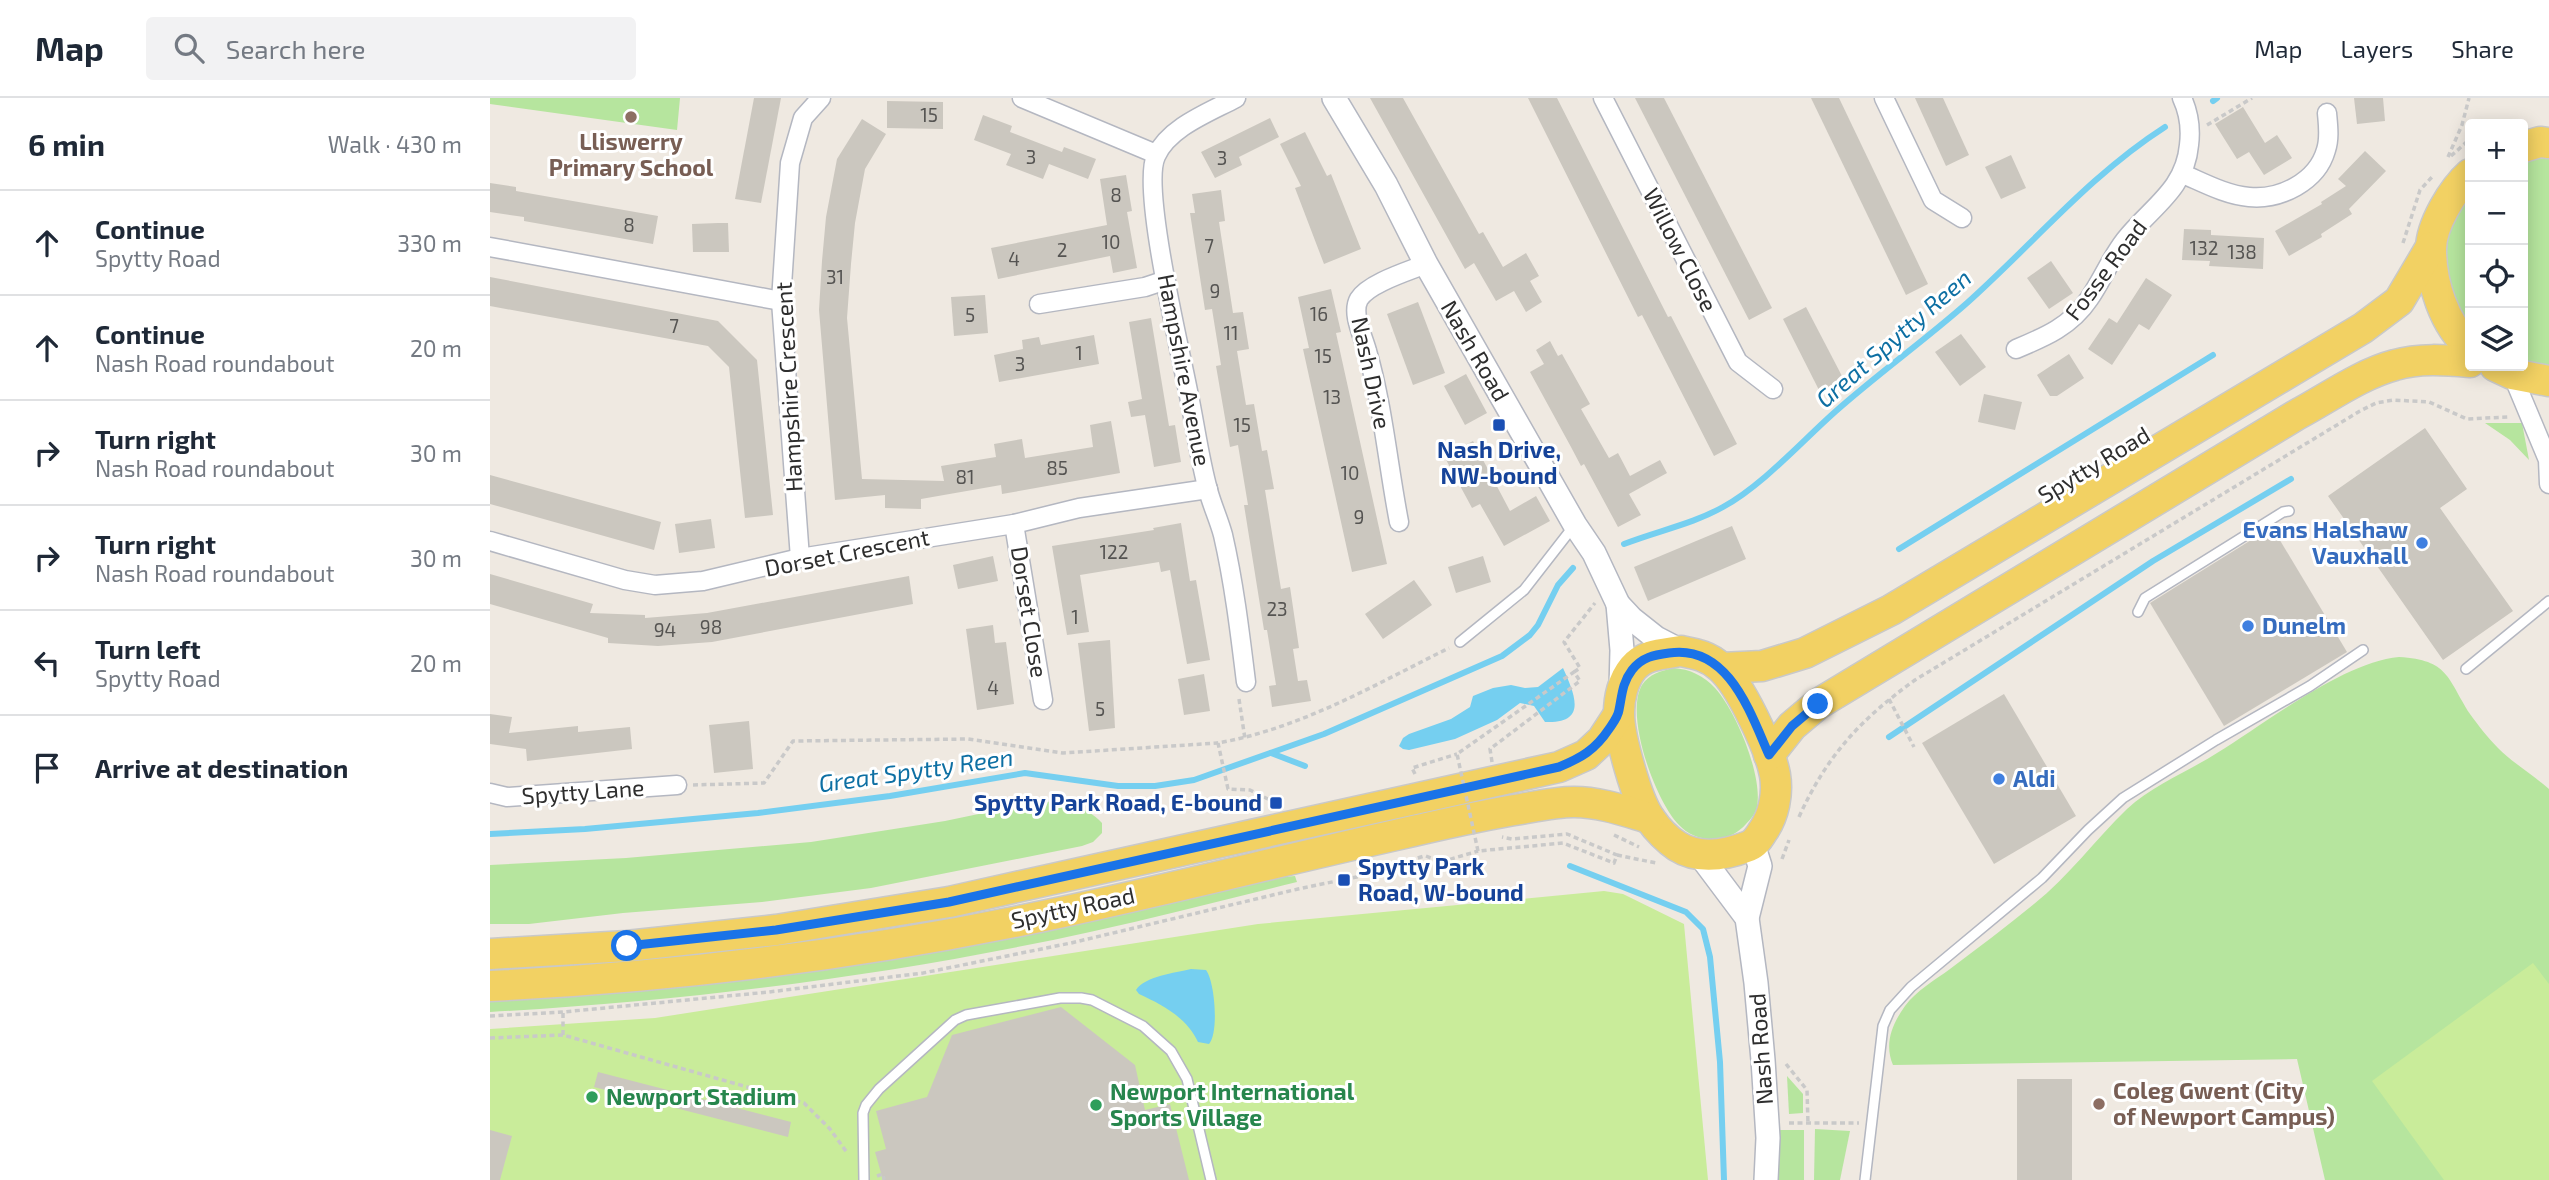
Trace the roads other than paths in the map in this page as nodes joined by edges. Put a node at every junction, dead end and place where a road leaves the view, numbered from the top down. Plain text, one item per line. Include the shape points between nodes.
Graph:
1 (821, 98) edge
2 (1022, 98) edge
3 (1236, 98) edge
4 (1334, 98) edge
5 (1603, 98) edge
6 (1884, 98) edge
7 (2182, 99) edge
8 (2327, 113) dead end
9 (2549, 143) edge
10 (2528, 146) edge
11 (1156, 154) junction
12 (2459, 167) edge
13 (2183, 174) junction
14 (1962, 218) dead end
15 (2416, 246) junction
16 (490, 247) edge
17 (1426, 264) junction
18 (1166, 280) junction
19 (781, 300) junction
20 (1039, 304) dead end
21 (2465, 343) edge
22 (2016, 349) dead end
23 (2465, 362) edge
24 (2504, 371) edge
25 (2508, 371) edge
26 (2549, 380) edge
27 (1773, 389) dead end
28 (2549, 459) edge
29 (2549, 484) edge
30 (1208, 489) junction
31 (2289, 511) dead end
32 (1399, 522) dead end
33 (1014, 524) junction
34 (1574, 525) junction
35 (490, 541) edge
36 (800, 558) junction
37 (1614, 594) junction
38 (2549, 601) edge
39 (2138, 612) dead end
40 (1460, 642) road end
41 (2363, 650) dead end
42 (1681, 651) junction
43 (1721, 668) junction
44 (2466, 669) dead end
45 (1246, 682) road end
46 (1044, 700) dead end
47 (1620, 704) junction
48 (1769, 755) junction
49 (677, 785) road end
50 (490, 793) edge
51 (1649, 818) junction
52 (1754, 844) junction
53 (1699, 854) junction
54 (1746, 918) junction
55 (490, 954) edge
56 (490, 986) edge
57 (864, 1175) edge
58 (1211, 1180) edge
59 (1766, 1180) edge
60 (1865, 1180) edge

1 - 19 street, Hampshire Crescent via 803,118 790,163
2 - 11 street
3 - 11 street via 1183,128
4 - 17 street, Nash Road
5 - 27 street, Willow Close via 1738,362
6 - 14 street via 1933,200
7 - 13 street, Fosse Road via 2190,133
8 - 13 street via 2328,144 2320,164 2284,193 2241,196
9 - 10 main road
11 - 18 street, Hampshire Avenue via 1153,194
12 - 15 main road via 2460,183
13 - 22 street, Fosse Road via 2126,239 2076,316 2053,333
15 - 21 main road via 2435,280 2445,313
15 - 43 main road, Spytty Road via 2399,301 2362,328 1902,603 1805,653 1762,666
16 - 19 street
17 - 32 street, Nash Drive via 1364,293 1356,312 1374,378
17 - 34 street, Nash Road
18 - 20 street
18 - 30 street, Hampshire Avenue
19 - 36 street, Hampshire Crescent
23 - 48 main road via 2394,365 2298,414 1818,704 1792,726
24 - 28 street
25 - 26 main road
28 - 29 street
30 - 33 street, Dorset Crescent via 1079,508
30 - 45 street, Hampshire Avenue via 1223,533
31 - 39 lane via 2145,598
33 - 36 street, Dorset Crescent
33 - 46 street, Dorset Close
34 - 37 street, Nash Road
34 - 40 lane via 1524,590
35 - 36 street, Dorset Crescent via 625,580 655,584 703,581
37 - 42 street, Nash Road via 1632,619
37 - 47 street, Nash Road via 1622,650
38 - 44 lane
41 - 60 lane via 2123,798 2042,878 1910,987 1890,1010 1880,1043
42 - 43 main road via 1704,656
42 - 47 main road via 1648,656 1634,667
43 - 48 main road via 1741,695
47 - 51 main road via 1623,741
47 - 55 main road, Spytty Road via 1602,740 1586,755 1559,767 949,902 776,930
48 - 52 main road via 1775,799 1770,821
49 - 50 street, Spytty Lane via 506,797
51 - 53 main road via 1678,846
51 - 56 main road, Spytty Road via 1602,805 1542,805 1052,914 918,939 768,961
52 - 53 main road via 1728,854
52 - 54 street, Nash Road via 1760,866
53 - 54 street, Nash Road
54 - 59 street, Nash Road via 1761,1037
57 - 58 lane via 866,1105 943,1028 966,1015 1070,998 1092,1000 1143,1026 1171,1051 1187,1079

